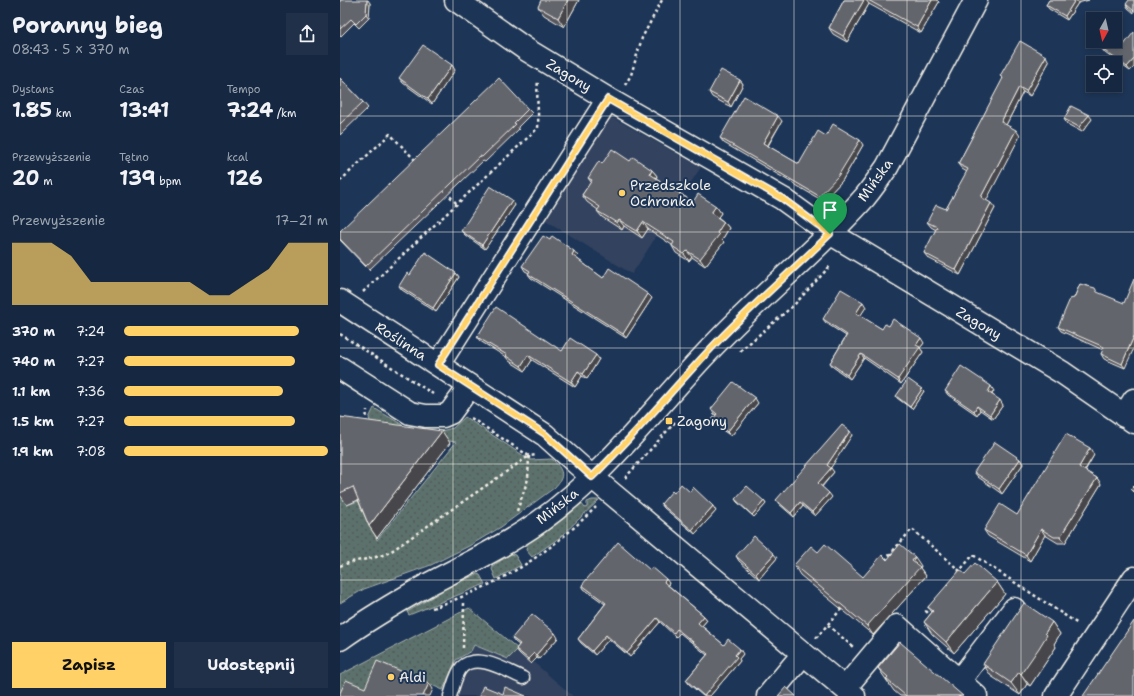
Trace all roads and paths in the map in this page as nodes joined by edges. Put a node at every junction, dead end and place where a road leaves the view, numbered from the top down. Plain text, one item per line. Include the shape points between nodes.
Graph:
1 (456, 0) edge
2 (662, 0) edge
3 (976, 0) edge
4 (536, 91) dead end
5 (615, 94) junction
6 (421, 166) edge
7 (340, 181) edge
8 (442, 188) edge
9 (457, 204) junction
10 (830, 234) junction
11 (370, 286) dead end
12 (340, 301) edge
13 (340, 334) edge
14 (438, 365) junction
15 (340, 368) edge
16 (470, 386) junction
17 (1131, 412) edge
18 (462, 413) junction
19 (544, 455) dead end
20 (529, 456) junction
21 (592, 477) junction
22 (515, 516) dead end
23 (880, 565) edge
24 (340, 566) edge
25 (964, 575) edge
26 (1134, 578) edge
27 (464, 603) dead end
28 (844, 607) edge
29 (1014, 610) dead end
30 (828, 625) junction
31 (340, 639) edge
32 (803, 654) junction
33 (462, 668) junction
34 (523, 678) dead end
35 (959, 681) junction
36 (843, 687) edge
37 (450, 696) edge
38 (768, 696) edge
39 (976, 696) edge
40 (1056, 696) edge

1 - 5 street, Zagony via 506,37
2 - 5 path via 645,32 631,75
3 - 10 street, Mińska via 887,167 866,196
4 - 9 path via 538,128
5 - 10 street, Zagony via 783,199
5 - 14 street
6 - 7 path via 390,134
8 - 9 path
9 - 11 path
10 - 17 street, Zagony
10 - 21 street, Mińska via 719,340 623,447
12 - 14 street, Roślinna
13 - 18 path
14 - 16 street, Roślinna
15 - 18 street via 410,413 434,416
16 - 18 street
16 - 21 street, Roślinna via 545,434
18 - 20 path
19 - 20 path
20 - 22 path via 528,479
20 - 24 path via 390,552
21 - 31 street, Mińska via 539,522 495,550 371,618
21 - 32 street, Roślinna
23 - 25 path via 912,529
26 - 40 street
27 - 33 path
28 - 30 path
29 - 35 street
30 - 32 path
30 - 36 path via 854,647
32 - 36 street, Roślinna
32 - 38 street
33 - 34 lane via 474,661 484,662
33 - 37 lane
35 - 36 street via 897,626
35 - 39 street

